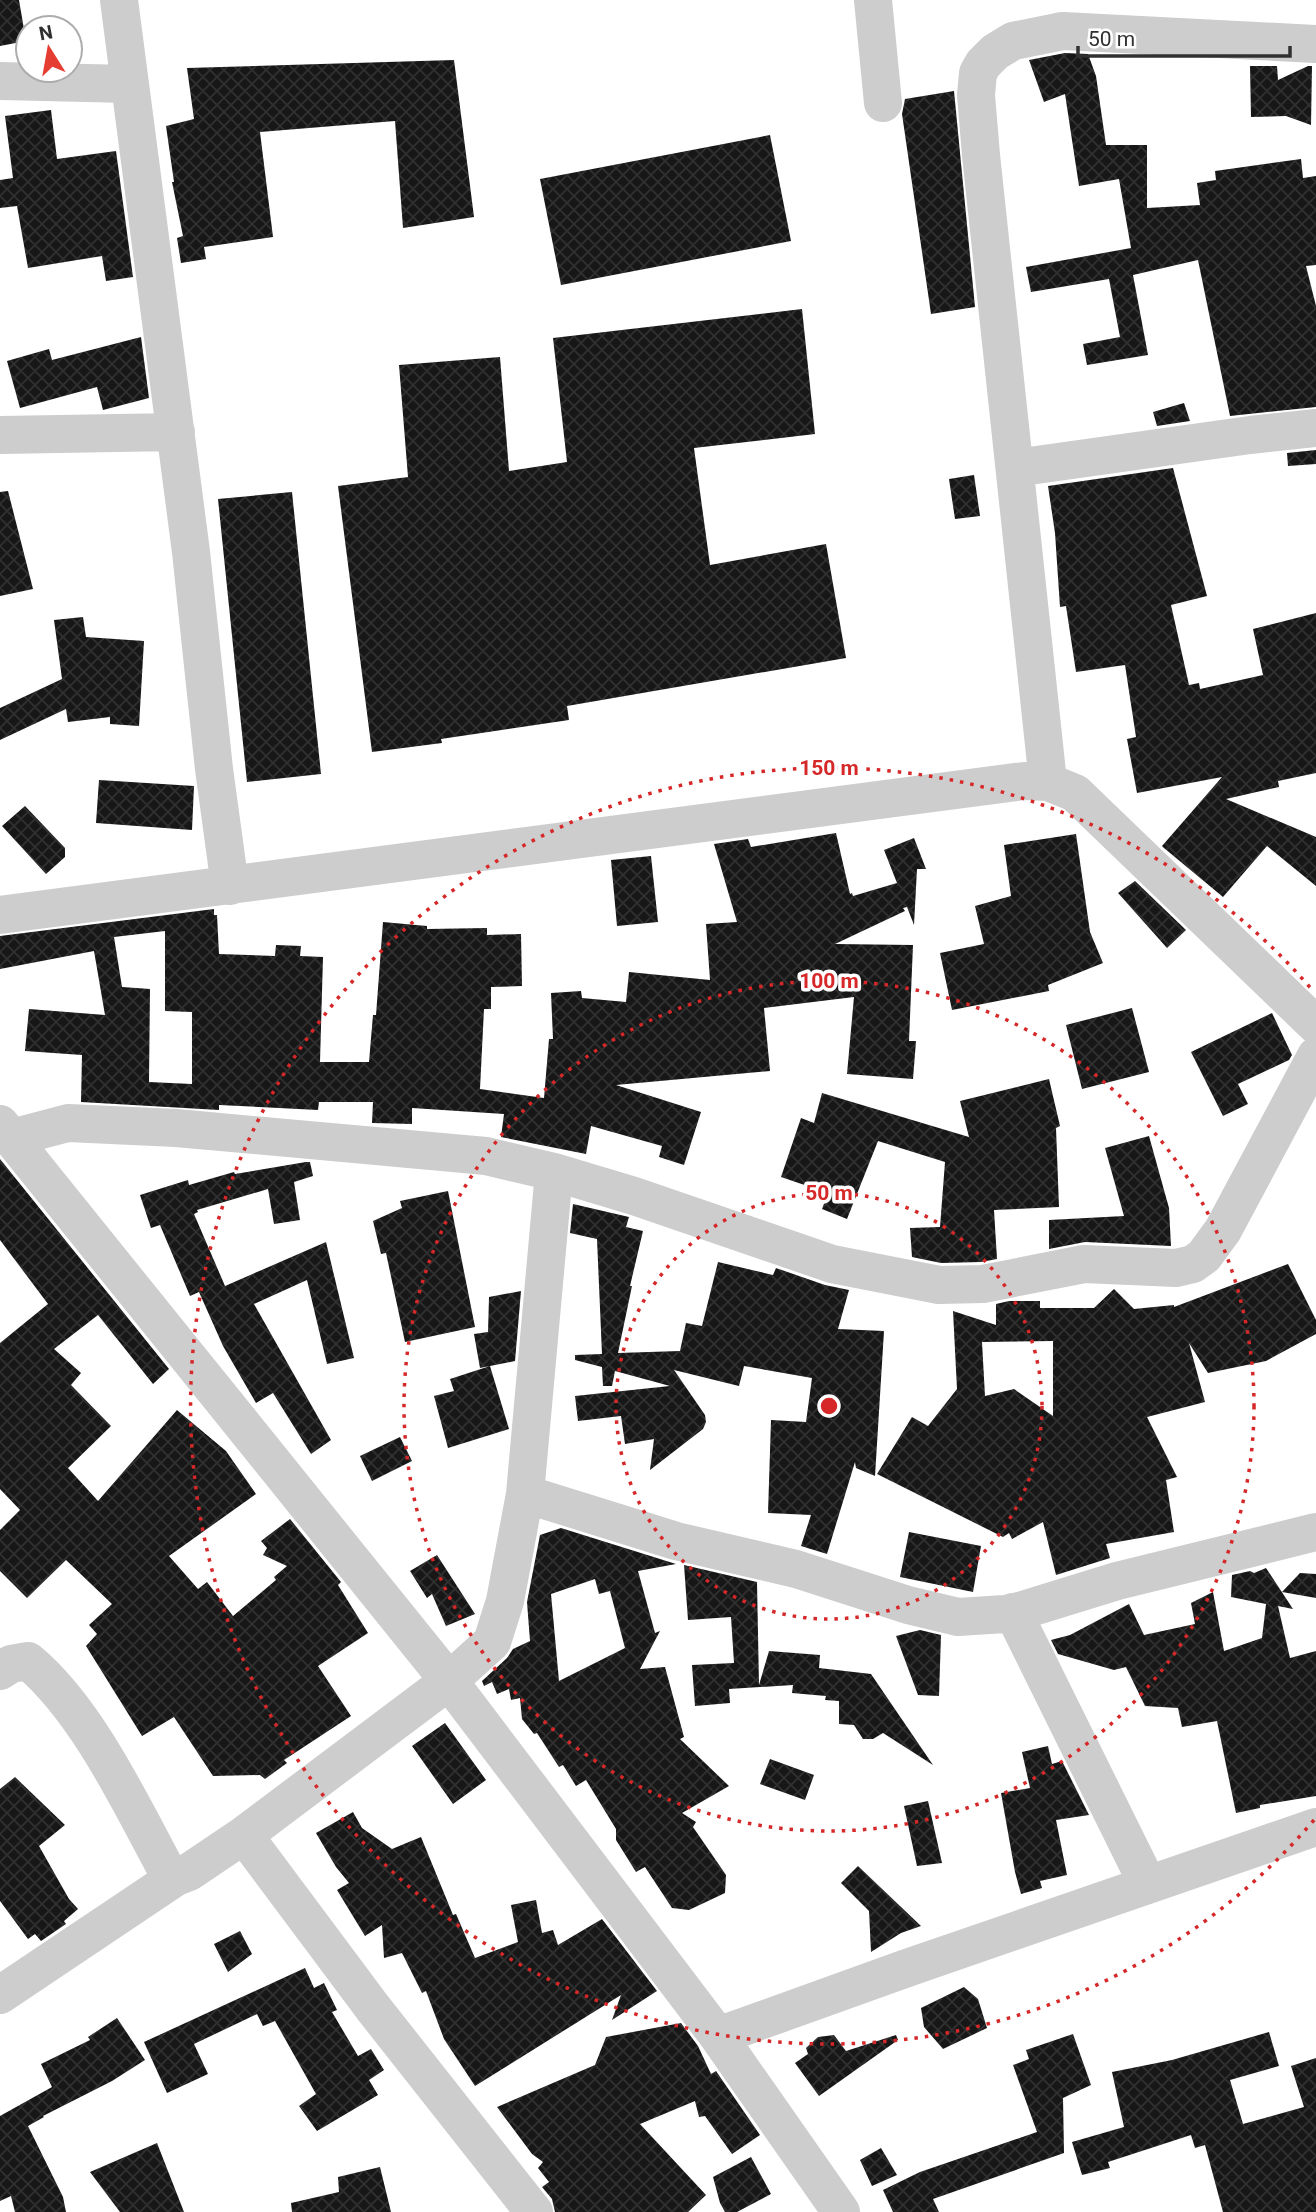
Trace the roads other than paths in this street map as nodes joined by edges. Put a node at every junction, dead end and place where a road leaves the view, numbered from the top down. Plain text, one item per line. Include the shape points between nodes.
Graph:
1 (118, 0) edge
2 (873, 0) edge
3 (1316, 44) edge
4 (0, 80) edge
5 (129, 83) junction
6 (883, 103) dead end
7 (1316, 428) edge
8 (176, 432) junction
9 (0, 435) edge
10 (1015, 468) junction
11 (1048, 782) junction
12 (230, 886) junction
13 (0, 915) edge
14 (1316, 1025) edge
15 (1316, 1056) edge
16 (6, 1131) edge
17 (554, 1172) junction
18 (525, 1494) junction
19 (1316, 1532) edge
20 (1013, 1612) junction
21 (0, 1635) edge
22 (14, 1666) edge
23 (449, 1681) junction
24 (1316, 1827) edge
25 (244, 1835) junction
26 (176, 1877) junction
27 (1148, 1885) junction
28 (0, 1995) edge
29 (718, 2036) junction
30 (534, 2212) edge
31 (841, 2212) edge

1 - 5 street
2 - 6 street
3 - 10 street via 1063,31 1013,41 983,64 976,95
4 - 5 street
5 - 8 street
7 - 10 street
8 - 9 street
8 - 12 street
10 - 11 street
11 - 12 street
11 - 14 street via 1075,793
12 - 13 street
15 - 17 street via 1223,1230 1204,1256 1176,1268 1084,1264 983,1284 939,1285 832,1264
16 - 17 street via 68,1123 176,1128 486,1156
16 - 23 street
17 - 18 street
18 - 20 street via 908,1605 958,1617
18 - 23 street via 505,1601 492,1642
19 - 20 street
20 - 27 street
21 - 22 street
22 - 26 street via 40,1671 74,1712 120,1783 166,1869
23 - 25 street
23 - 29 street
24 - 27 street
25 - 26 street
25 - 30 street
26 - 28 street
27 - 29 street
29 - 31 street

